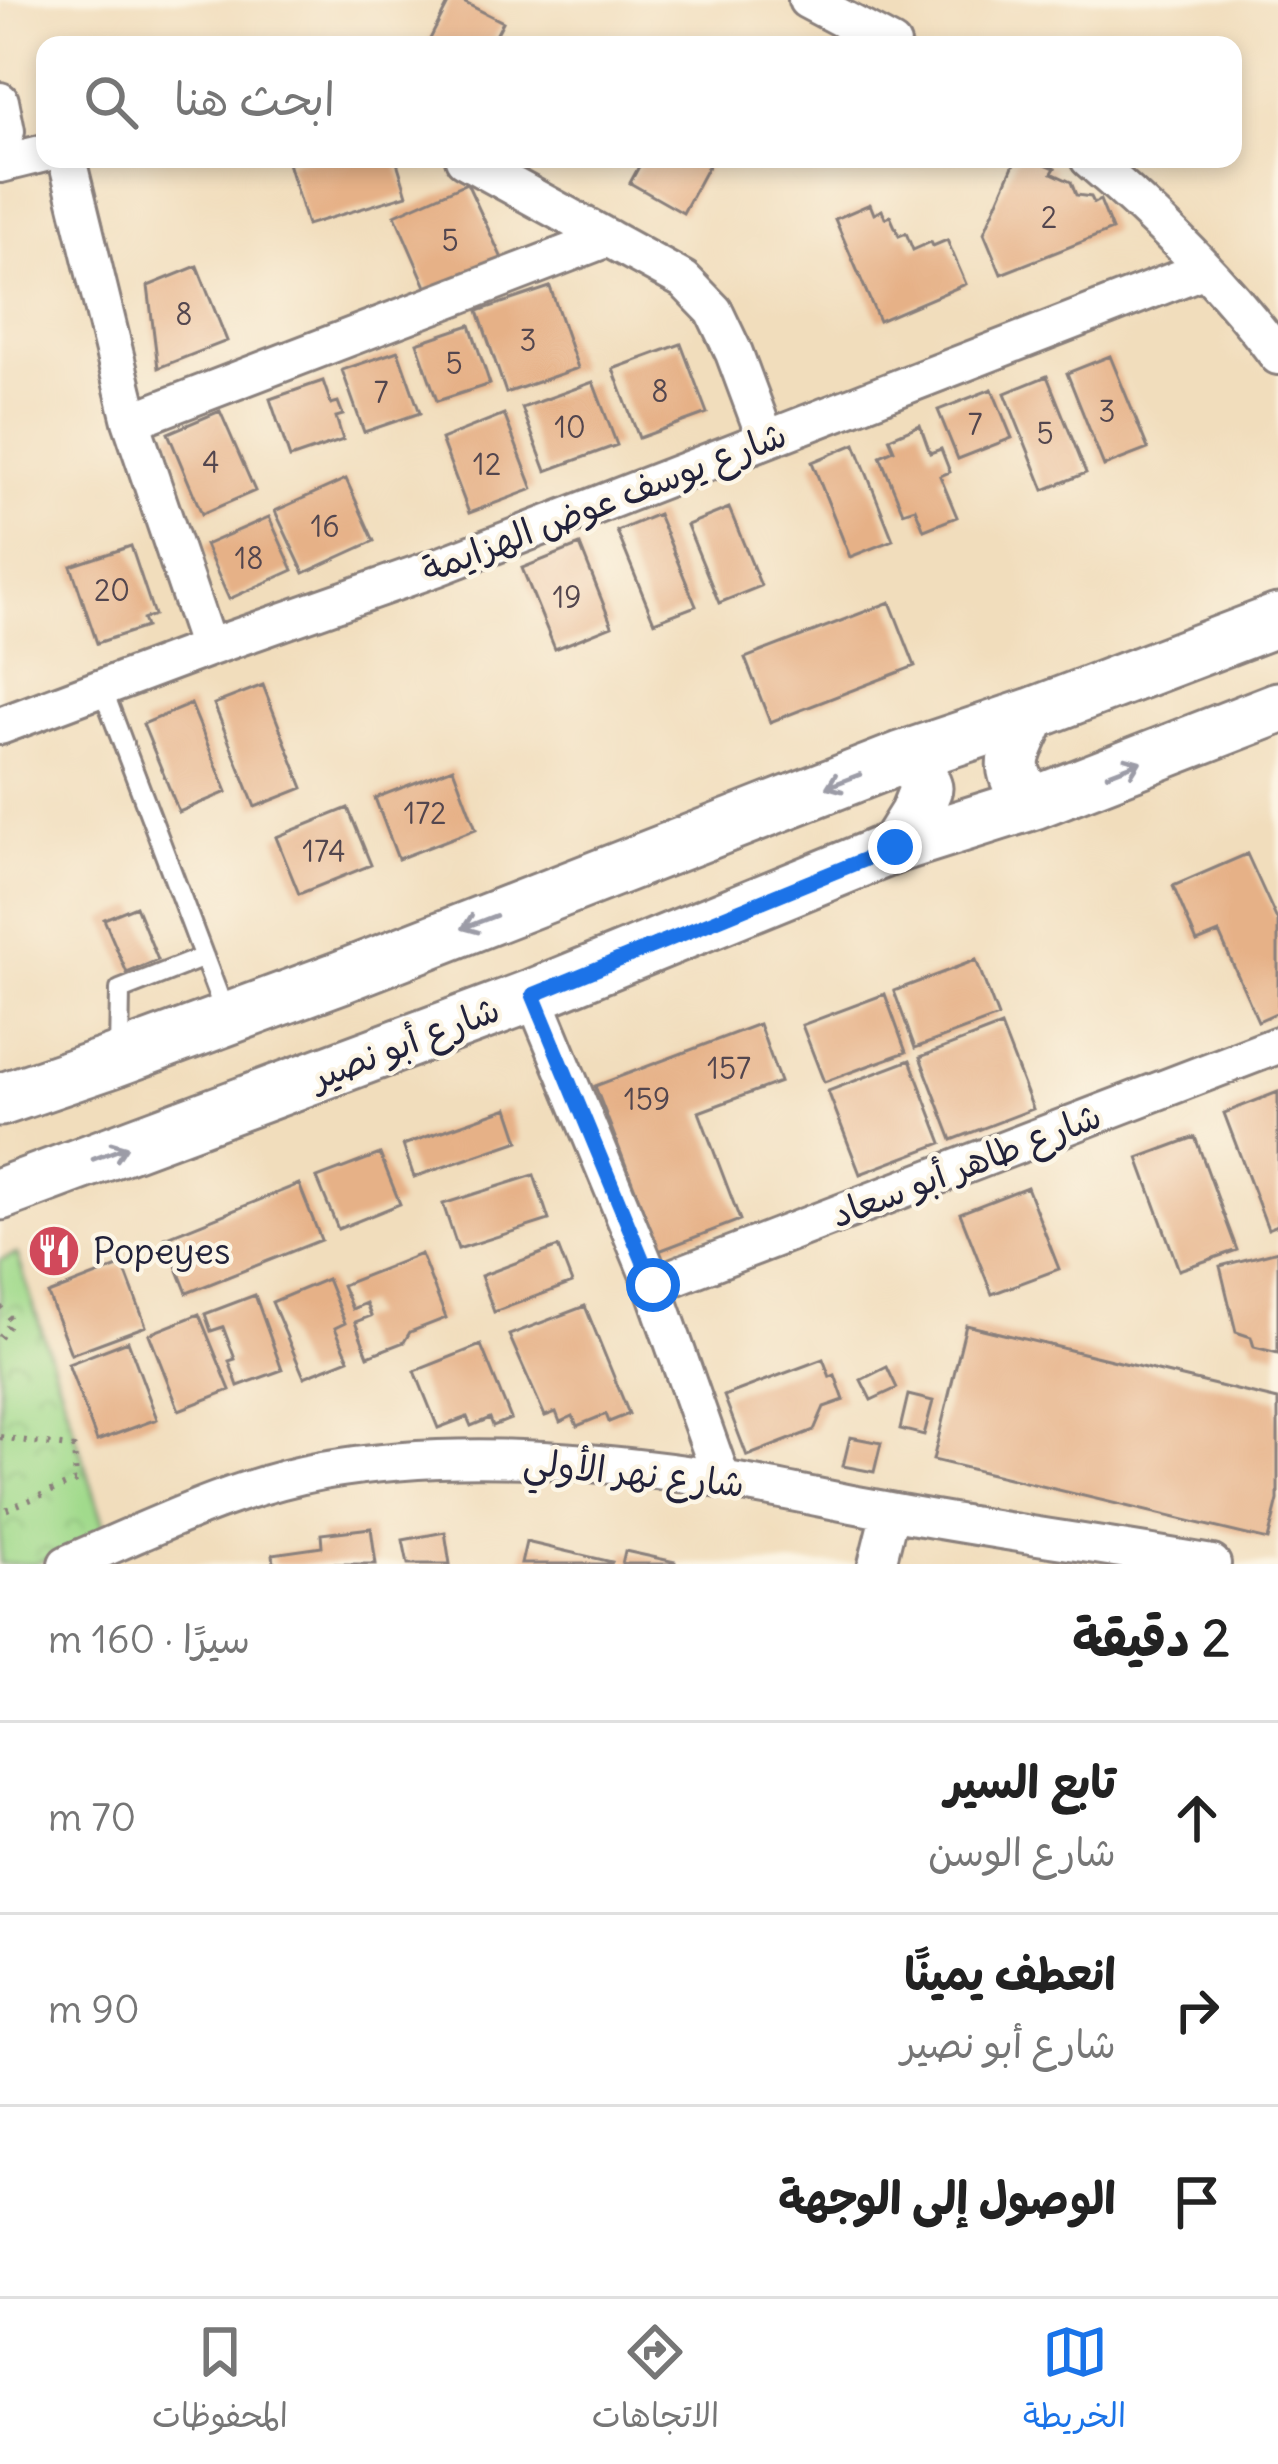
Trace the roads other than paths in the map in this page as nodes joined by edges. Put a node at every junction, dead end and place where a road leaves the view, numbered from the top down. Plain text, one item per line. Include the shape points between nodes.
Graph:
1 (808, 0) edge
2 (875, 36) edge
3 (2, 132) edge
4 (36, 149) edge
5 (70, 168) edge
6 (480, 168) edge
7 (1099, 168) edge
8 (608, 238) junction
9 (1205, 269) junction
10 (1278, 356) edge
11 (131, 421) junction
12 (766, 439) junction
13 (1278, 620) edge
14 (208, 648) junction
15 (102, 688) junction
16 (1278, 708) edge
17 (1032, 714) junction
18 (0, 726) edge
19 (901, 758) junction
20 (1034, 803) junction
21 (895, 847) junction
22 (204, 957) junction
23 (533, 995) junction
24 (227, 1018) junction
25 (1278, 1046) edge
26 (119, 1059) junction
27 (0, 1100) edge
28 (0, 1194) edge
29 (653, 1285) junction
30 (722, 1480) junction
31 (890, 1511) junction
32 (1167, 1560) edge
33 (67, 1564) edge
34 (878, 1564) edge
35 (1212, 1564) edge

1 - 2 street
3 - 4 street
5 - 11 street
6 - 8 street
7 - 9 street
8 - 11 street
8 - 12 street via 684,280 714,311
9 - 10 street
9 - 12 street, شارع يوسف عوض الهزايمة
11 - 14 street
12 - 14 street, شارع يوسف عوض الهزايمة
13 - 17 main road
14 - 15 street, شارع يوسف عوض الهزايمة
15 - 18 street, شارع يوسف عوض الهزايمة
15 - 22 lane
20 -> 16 main road, شارع أبو نصير
17 - 19 main road
17 - 20 main road via 1012,766
19 - 21 main road via 926,788
19 -> 24 main road
20 - 21 main road, شارع أبو نصير
21 - 23 main road, شارع أبو نصير
22 - 24 lane
22 - 26 lane via 120,990
28 -> 23 main road, شارع أبو نصير
23 - 29 street
24 - 26 main road
25 - 29 street, شارع طاهر أبو سعاد
26 - 27 main road
29 - 30 street
30 - 31 street, شارع نهر الأولي
30 - 33 street, شارع نهر الأولي via 524,1460 399,1460 252,1487
31 - 32 street, شارع نهر الأولي
31 - 34 street
32 - 35 street, شارع نهر الأولي

